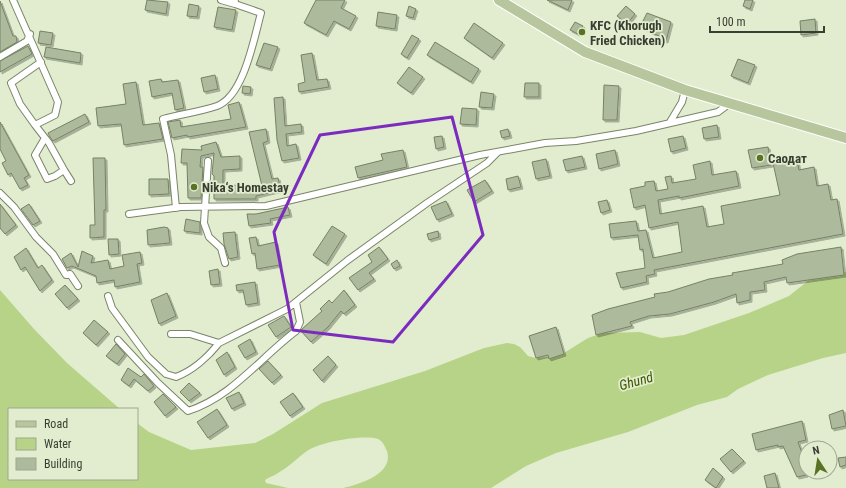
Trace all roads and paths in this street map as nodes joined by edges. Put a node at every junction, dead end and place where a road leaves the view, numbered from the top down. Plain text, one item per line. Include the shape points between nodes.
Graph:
1 (13, 0) edge
2 (221, 0) edge
3 (499, 0) edge
4 (235, 2) edge
5 (30, 34) junction
6 (0, 57) edge
7 (41, 62) junction
8 (685, 90) junction
9 (730, 103) junction
10 (670, 122) junction
11 (36, 125) junction
12 (45, 138) junction
13 (846, 138) edge
14 (498, 152) junction
15 (208, 161) dead end
16 (64, 170) junction
17 (71, 181) dead end
18 (0, 193) edge
19 (205, 207) junction
20 (176, 208) junction
21 (129, 214) dead end
22 (225, 263) dead end
23 (78, 286) dead end
24 (108, 296) dead end
25 (296, 302) junction
26 (171, 334) dead end
27 (118, 340) dead end
28 (219, 343) junction

1 - 5 street
2 - 4 street
3 - 8 main road via 585,52
4 - 20 street via 261,13 238,85 227,100 218,105 163,119 171,155
5 - 6 street via 28,41
5 - 7 street
7 - 11 street via 58,102 55,115
7 - 11 street via 11,83 20,104
8 - 9 main road
8 - 10 street via 682,102
9 - 10 street via 718,112
9 - 13 main road
10 - 14 street via 628,132
11 - 12 street
12 - 16 street
12 - 16 street via 34,155 47,179
14 - 19 street via 266,206
14 - 25 street via 487,163 348,260
15 - 19 street
16 - 17 street
18 - 23 street via 36,237 54,254 66,274 70,274
19 - 20 street
19 - 22 street via 206,230 221,248
20 - 21 street
24 - 28 street via 112,308 136,341 166,374 176,377 183,374
25 - 27 street via 300,322 296,331 225,392 188,411
25 - 28 street
26 - 28 street via 190,334

